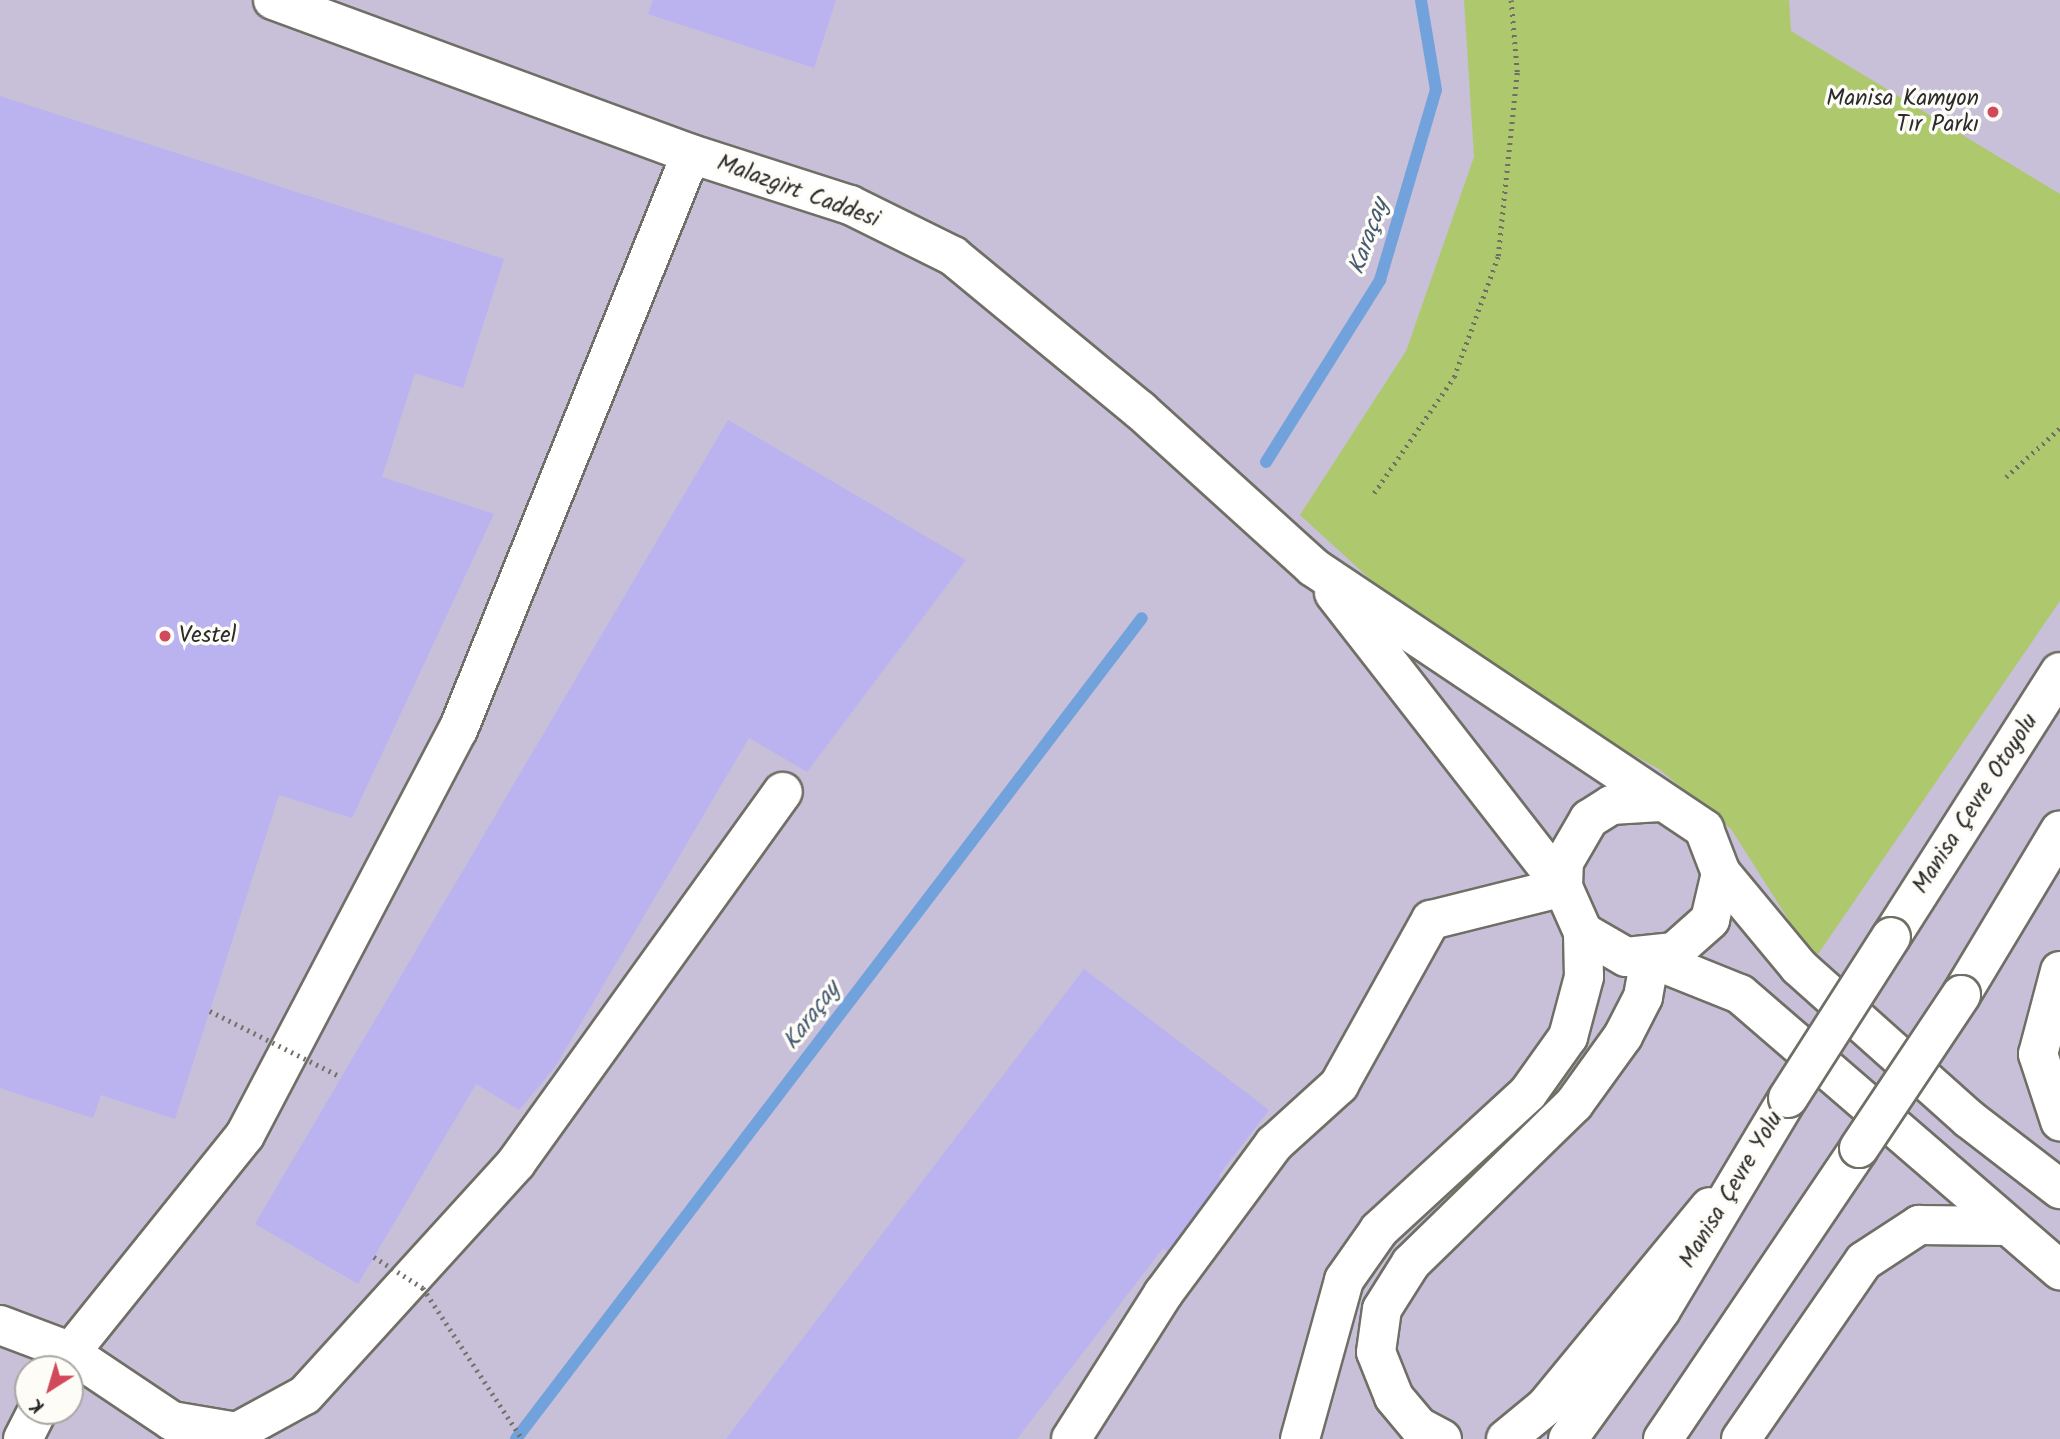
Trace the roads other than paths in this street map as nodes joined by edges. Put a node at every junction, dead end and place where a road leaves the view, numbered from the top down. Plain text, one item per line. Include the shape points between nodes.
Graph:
1 (273, 0) edge
2 (691, 154) junction
3 (1313, 567) junction
4 (2060, 672) edge
5 (783, 792) dead end
6 (1660, 802) junction
7 (2060, 830) edge
8 (1721, 873) junction
9 (1563, 887) junction
10 (1583, 932) junction
11 (1891, 937) joint
12 (1650, 958) junction
13 (2060, 971) edge
14 (2060, 1121) edge
15 (1743, 1168) junction
16 (2060, 1189) edge
17 (2006, 1226) junction
18 (2060, 1270) edge
19 (0, 1325) edge
20 (55, 1355) edge
21 (65, 1355) edge
22 (84, 1371) edge
23 (1071, 1439) edge
24 (1300, 1439) edge
25 (1442, 1439) edge
26 (1506, 1439) edge
27 (1568, 1439) edge
28 (1663, 1439) edge
29 (1741, 1439) edge

1 - 2 main road, Malazgirt Caddesi
2 - 3 main road, Malazgirt Caddesi via 850,205 953,256 1140,411
2 - 21 main road via 458,730 245,1135
3 - 6 main road
3 - 9 main road
4 - 11 main road, Manisa Çevre Otoyolu
5 - 22 main road via 516,1163 304,1395 237,1432 172,1421
6 - 8 main road via 1704,829
6 - 9 main road via 1623,803 1589,819 1573,838
7 - 28 main road, bridge via 1961,995
8 - 12 main road via 1720,897 1695,939
8 - 16 main road via 1799,967 1969,1119
9 - 10 main road
9 - 23 main road via 1431,920 1339,1085 1274,1144 1163,1294
10 - 12 main road via 1602,948
10 - 24 main road via 1584,977 1568,1037 1528,1093 1378,1230 1344,1280
11 - 15 main road, Manisa Çevre Yolu, bridge
12 - 17 main road via 1740,994
12 - 25 main road via 1643,997 1623,1036 1574,1104 1411,1263 1382,1309 1376,1352 1394,1397 1419,1427
13 - 14 main road via 2039,1054
15 - 26 main road via 1545,1407
15 - 27 main road, Manisa Çevre Yolu via 1661,1310
17 - 18 main road
17 - 29 main road via 1919,1225 1864,1261
19 - 20 main road

